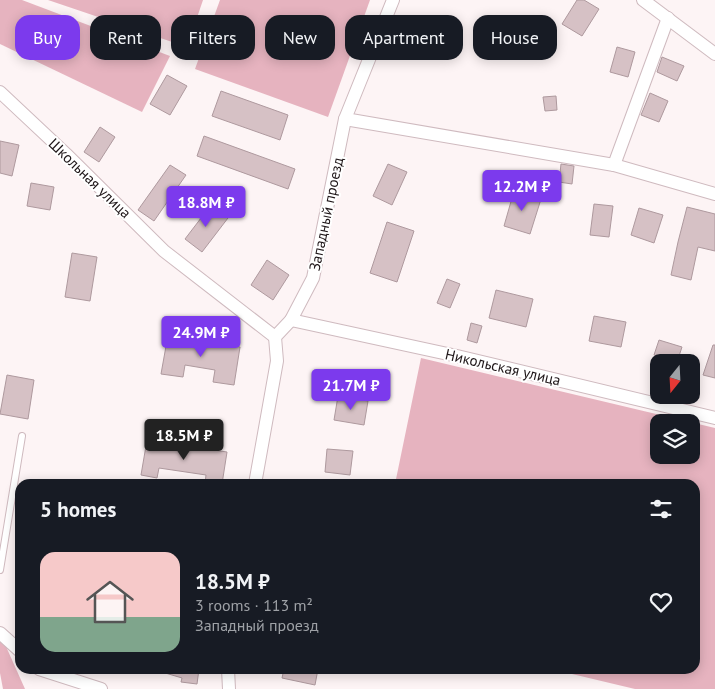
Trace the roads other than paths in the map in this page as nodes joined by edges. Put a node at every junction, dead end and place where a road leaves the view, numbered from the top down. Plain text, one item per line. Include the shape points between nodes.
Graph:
1 (393, 0) edge
2 (643, 0) edge
3 (668, 18) junction
4 (715, 54) edge
5 (0, 92) edge
6 (345, 119) junction
7 (614, 165) junction
8 (715, 194) edge
9 (291, 320) junction
10 (275, 337) junction
11 (715, 418) edge
12 (22, 436) dead end
13 (256, 479) edge
14 (0, 570) edge
15 (0, 632) edge
16 (15, 646) edge
17 (54, 674) edge
18 (228, 674) edge
19 (101, 689) edge
20 (229, 689) edge

1 - 6 street, Западный проезд
2 - 3 street
3 - 4 street
3 - 7 street
5 - 10 street, Школьная улица via 164,251
6 - 7 street
6 - 9 street, Западный проезд via 313,278
7 - 8 street
9 - 10 street, Западный проезд
9 - 11 street, Никольская улица
10 - 13 street via 277,361
12 - 14 lane
15 - 16 street
17 - 19 street
18 - 20 street

